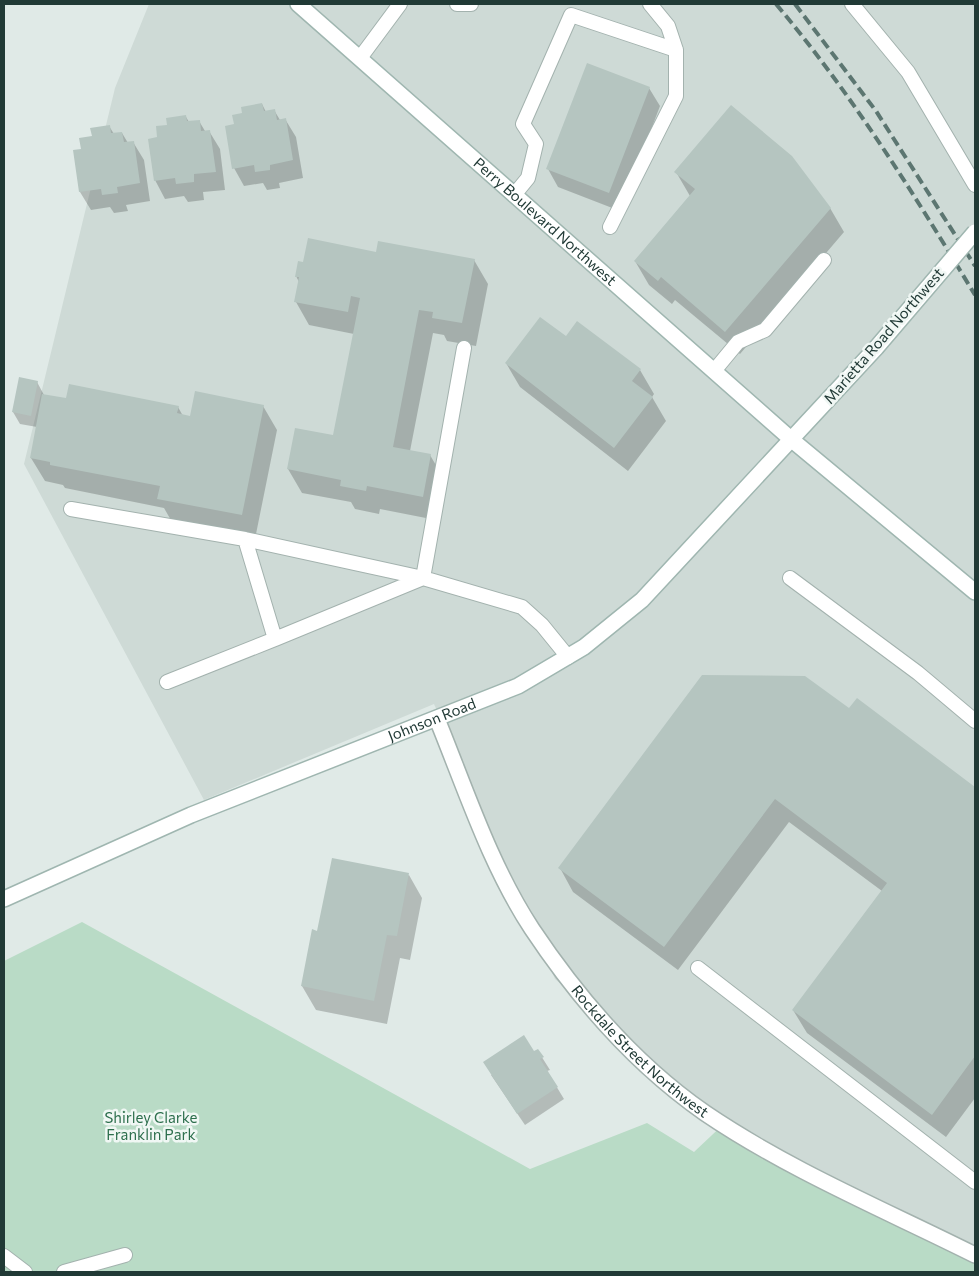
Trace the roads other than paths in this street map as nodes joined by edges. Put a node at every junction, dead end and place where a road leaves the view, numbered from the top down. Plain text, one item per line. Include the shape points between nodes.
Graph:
1 (298, 4) edge
2 (400, 4) edge
3 (457, 4) edge
4 (471, 4) edge
5 (650, 4) edge
6 (852, 4) edge
7 (575, 10) edge
8 (676, 50) junction
9 (360, 58) junction
10 (975, 185) edge
11 (514, 195) junction
12 (610, 227) dead end
13 (975, 232) edge
14 (824, 260) dead end
15 (464, 348) dead end
16 (714, 371) junction
17 (792, 440) junction
18 (71, 509) dead end
19 (245, 539) junction
20 (423, 578) junction
21 (790, 578) dead end
22 (975, 592) edge
23 (275, 639) junction
24 (568, 657) junction
25 (167, 682) dead end
26 (437, 719) junction
27 (975, 721) edge
28 (4, 899) edge
29 (698, 968) dead end
30 (975, 1182) edge
31 (975, 1254) edge
32 (125, 1255) dead end
33 (4, 1256) edge
34 (25, 1272) edge
35 (64, 1272) edge

1 - 9 street, Perry Boulevard Northwest
2 - 9 lane
3 - 4 lane
5 - 8 lane via 668,26
6 - 10 lane via 908,72
7 - 8 lane
7 - 11 lane via 523,124 536,144 528,178
8 - 12 lane via 676,96
9 - 11 street, Perry Boulevard Northwest
11 - 16 street, Perry Boulevard Northwest
13 - 17 street, Marietta Road Northwest, bridge
14 - 16 lane via 765,330 738,342
15 - 20 lane
16 - 17 street, Perry Boulevard Northwest
17 - 22 street, Perry Boulevard Northwest
17 - 24 street, Johnson Road via 642,600 584,648
18 - 19 lane
19 - 20 lane
19 - 23 lane
20 - 23 lane
20 - 24 lane via 522,607
21 - 27 lane via 918,673
23 - 25 lane
24 - 26 street, Johnson Road via 518,686
26 - 28 street, Johnson Road via 191,815
26 - 31 street, Rockdale Street Northwest via 490,850 531,928 583,999 652,1071 704,1112 770,1153
29 - 30 lane
32 - 35 lane
33 - 34 lane

